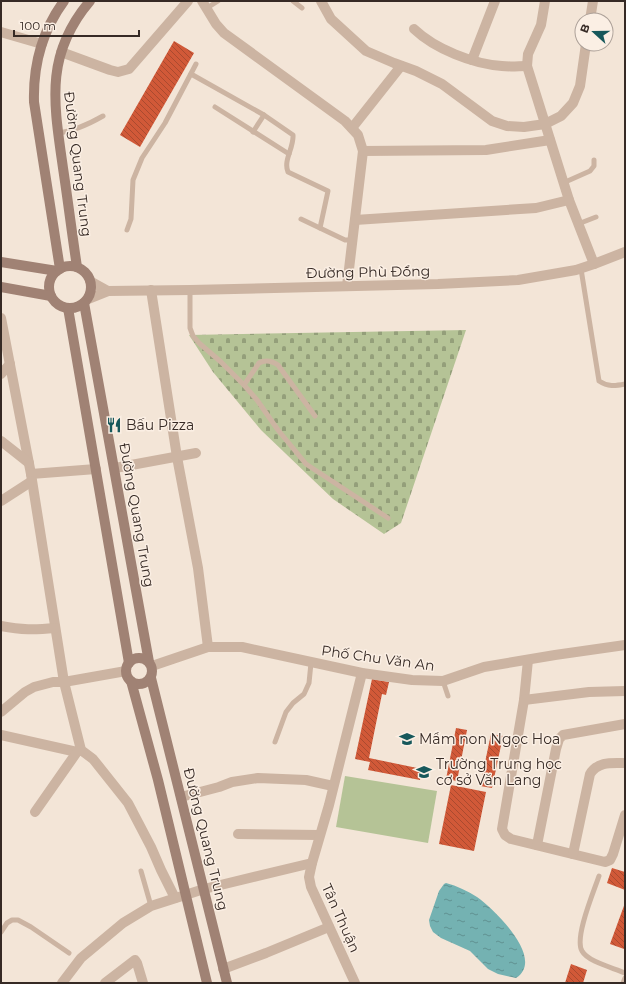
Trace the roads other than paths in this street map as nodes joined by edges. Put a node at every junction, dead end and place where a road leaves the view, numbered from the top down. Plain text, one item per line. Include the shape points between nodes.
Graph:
1 (64, 1) edge
2 (90, 1) edge
3 (188, 1) edge
4 (218, 1) edge
5 (293, 1) edge
6 (321, 1) edge
7 (495, 1) edge
8 (545, 1) edge
9 (593, 1) edge
10 (204, 4) edge
11 (302, 8) dead end
12 (591, 12) edge
13 (414, 29) dead end
14 (1, 32) edge
15 (42, 44) junction
16 (61, 52) junction
17 (585, 52) edge
18 (472, 60) junction
19 (196, 64) dead end
20 (401, 66) junction
21 (528, 66) junction
22 (191, 74) junction
23 (214, 107) dead end
24 (264, 115) junction
25 (103, 116) dead end
26 (545, 124) junction
27 (352, 128) junction
28 (253, 132) junction
29 (58, 133) junction
30 (550, 140) junction
31 (363, 151) junction
32 (289, 154) junction
33 (594, 160) dead end
34 (563, 183) junction
35 (568, 200) junction
36 (596, 217) dead end
37 (301, 219) dead end
38 (355, 220) junction
39 (578, 224) junction
40 (320, 228) junction
41 (127, 230) dead end
42 (352, 240) junction
43 (625, 252) edge
44 (1, 262) edge
45 (594, 264) junction
46 (77, 267) junction
47 (581, 269) junction
48 (58, 270) junction
49 (90, 281) junction
50 (347, 286) junction
51 (1, 287) edge
52 (151, 290) junction
53 (190, 290) junction
54 (108, 291) junction
55 (51, 296) junction
56 (86, 301) junction
57 (68, 308) junction
58 (1, 318) edge
59 (4, 369) edge
60 (625, 384) edge
61 (244, 386) junction
62 (315, 416) dead end
63 (1, 441) edge
64 (196, 453) dead end
65 (177, 457) junction
66 (29, 463) junction
67 (115, 468) junction
68 (96, 469) junction
69 (32, 477) junction
70 (1, 501) edge
71 (388, 518) dead end
72 (1, 626) edge
73 (55, 628) junction
74 (625, 645) edge
75 (208, 647) junction
76 (528, 660) junction
77 (311, 662) junction
78 (150, 664) junction
79 (128, 667) junction
80 (362, 673) junction
81 (151, 678) junction
82 (131, 681) junction
83 (444, 681) junction
84 (64, 682) junction
85 (625, 691) edge
86 (448, 696) dead end
87 (524, 700) junction
88 (1, 712) edge
89 (625, 724) edge
90 (1, 735) edge
91 (275, 742) dead end
92 (79, 751) junction
93 (625, 764) edge
94 (333, 786) junction
95 (181, 797) junction
96 (34, 812) dead end
97 (625, 815) edge
98 (238, 834) dead end
99 (320, 835) junction
100 (537, 845) junction
101 (574, 854) junction
102 (312, 863) junction
103 (141, 871) dead end
104 (599, 876) dead end
105 (204, 889) junction
106 (186, 895) junction
107 (175, 898) junction
108 (151, 906) junction
109 (329, 926) junction
110 (1, 932) edge
111 (69, 953) dead end
112 (223, 969) junction
113 (625, 973) edge
114 (625, 978) edge
115 (67, 981) edge
116 (105, 983) edge
117 (143, 983) edge
118 (207, 983) edge
119 (227, 983) edge
120 (355, 983) edge
121 (623, 983) edge

1 - 15 main road via 52,20
2 - 16 main road, Đường Quang Trung via 70,29
3 - 16 street via 129,69 118,72 110,70
4 - 10 lane
5 - 11 lane
6 - 20 street via 331,18 366,51
7 - 18 street
8 - 21 street via 541,25 528,54
9 - 12 street
10 - 27 street via 224,33
13 - 18 street via 423,38
14 - 15 street
15 - 48 main road via 33,83 34,102
16 - 29 main road, Đường Quang Trung via 54,100
17 - 26 street via 580,86 573,103 561,116
18 - 21 street via 501,66
19 - 22 lane
20 - 26 street via 442,84 492,121 507,126 524,127
20 - 27 street
21 - 26 street
22 - 24 lane
22 - 41 lane via 165,124 142,158 133,180 131,218
23 - 28 lane
24 - 28 lane
24 - 32 lane via 293,135
25 - 29 lane via 91,124
26 - 30 street
27 - 31 street via 358,135
28 - 32 lane
29 - 46 main road, Đường Quang Trung
30 - 31 street via 486,150
30 - 34 street
31 - 38 street
32 - 40 lane via 286,168 288,172 328,191
33 - 34 lane via 594,166 590,171
34 - 35 street
35 - 38 street via 536,208
35 - 39 street
36 - 39 lane
37 - 40 lane
38 - 42 street
39 - 45 street
40 - 42 lane via 345,240
42 - 50 street
43 - 45 street, Đường Phù Đổng
44 - 48 main road
45 - 47 street, Đường Phù Đổng
46 - 48 main road via 68,266
46 - 49 main road via 86,272
47 - 50 street, Đường Phù Đổng via 518,280
47 - 60 lane via 599,381 614,386
48 - 55 main road via 50,282
49 - 54 street
49 - 56 main road via 91,290
50 - 53 street, Đường Phù Đổng
51 - 55 main road
52 - 53 street, Đường Phù Đổng
52 - 54 street, Đường Phù Đổng
52 - 65 street
53 - 61 lane via 190,328 193,336
54 - 56 street, Đường Phù Đổng
55 - 57 main road via 57,304
56 - 57 main road via 79,306
56 - 67 main road, Đường Quang Trung
57 - 68 main road
58 - 59 street
59 - 66 street
61 - 62 lane via 259,363 271,361 278,365
61 - 71 lane via 306,464
63 - 66 street
64 - 65 street
65 - 67 street
65 - 75 street via 198,568
66 - 69 street
67 - 78 main road, Đường Quang Trung
68 - 69 street
68 - 79 main road
69 - 70 street
69 - 73 street
72 - 73 street via 34,631
73 - 84 street
74 - 76 street, Phố Chu Văn An
75 - 77 street, Phố Chu Văn An via 242,647
75 - 78 street, Phố Chu Văn An
76 - 83 street, Phố Chu Văn An via 484,667
76 - 87 street
77 - 80 street, Phố Chu Văn An
77 - 91 lane via 309,683 304,694 286,712
78 - 79 main road via 140,658 135,659
78 - 81 main road via 153,672
79 - 82 main road via 127,676
79 - 84 street
80 - 83 street, Phố Chu Văn An via 412,680
80 - 94 street, Tân Thuận
81 - 82 main road via 141,684
81 - 95 main road, Đường Quang Trung
82 - 106 main road
83 - 86 lane
84 - 88 street via 34,687
84 - 92 street
85 - 87 street via 589,692
87 - 100 street via 502,829 511,839
89 - 100 street via 569,733 559,740
90 - 92 street
92 - 96 street
92 - 107 street via 93,760 128,803
93 - 101 street via 605,763 593,768
94 - 95 street via 306,780 258,778 232,782
94 - 99 street, Tân Thuận
95 - 105 main road, Đường Quang Trung
97 - 101 street via 610,860 605,862
98 - 99 street
99 - 102 street, Tân Thuận
100 - 101 street
102 - 105 street
102 - 109 street, Tân Thuận via 311,887
103 - 108 lane
104 - 113 lane via 582,926 581,950 592,960
105 - 106 street
105 - 112 main road, Đường Quang Trung
106 - 107 street
106 - 118 main road
107 - 108 street
108 - 115 street via 123,923 81,958
109 - 112 street
109 - 120 street, Tân Thuận
110 - 111 lane via 7,923 18,920
112 - 119 main road, Đường Quang Trung
114 - 121 lane
116 - 117 street via 135,960

